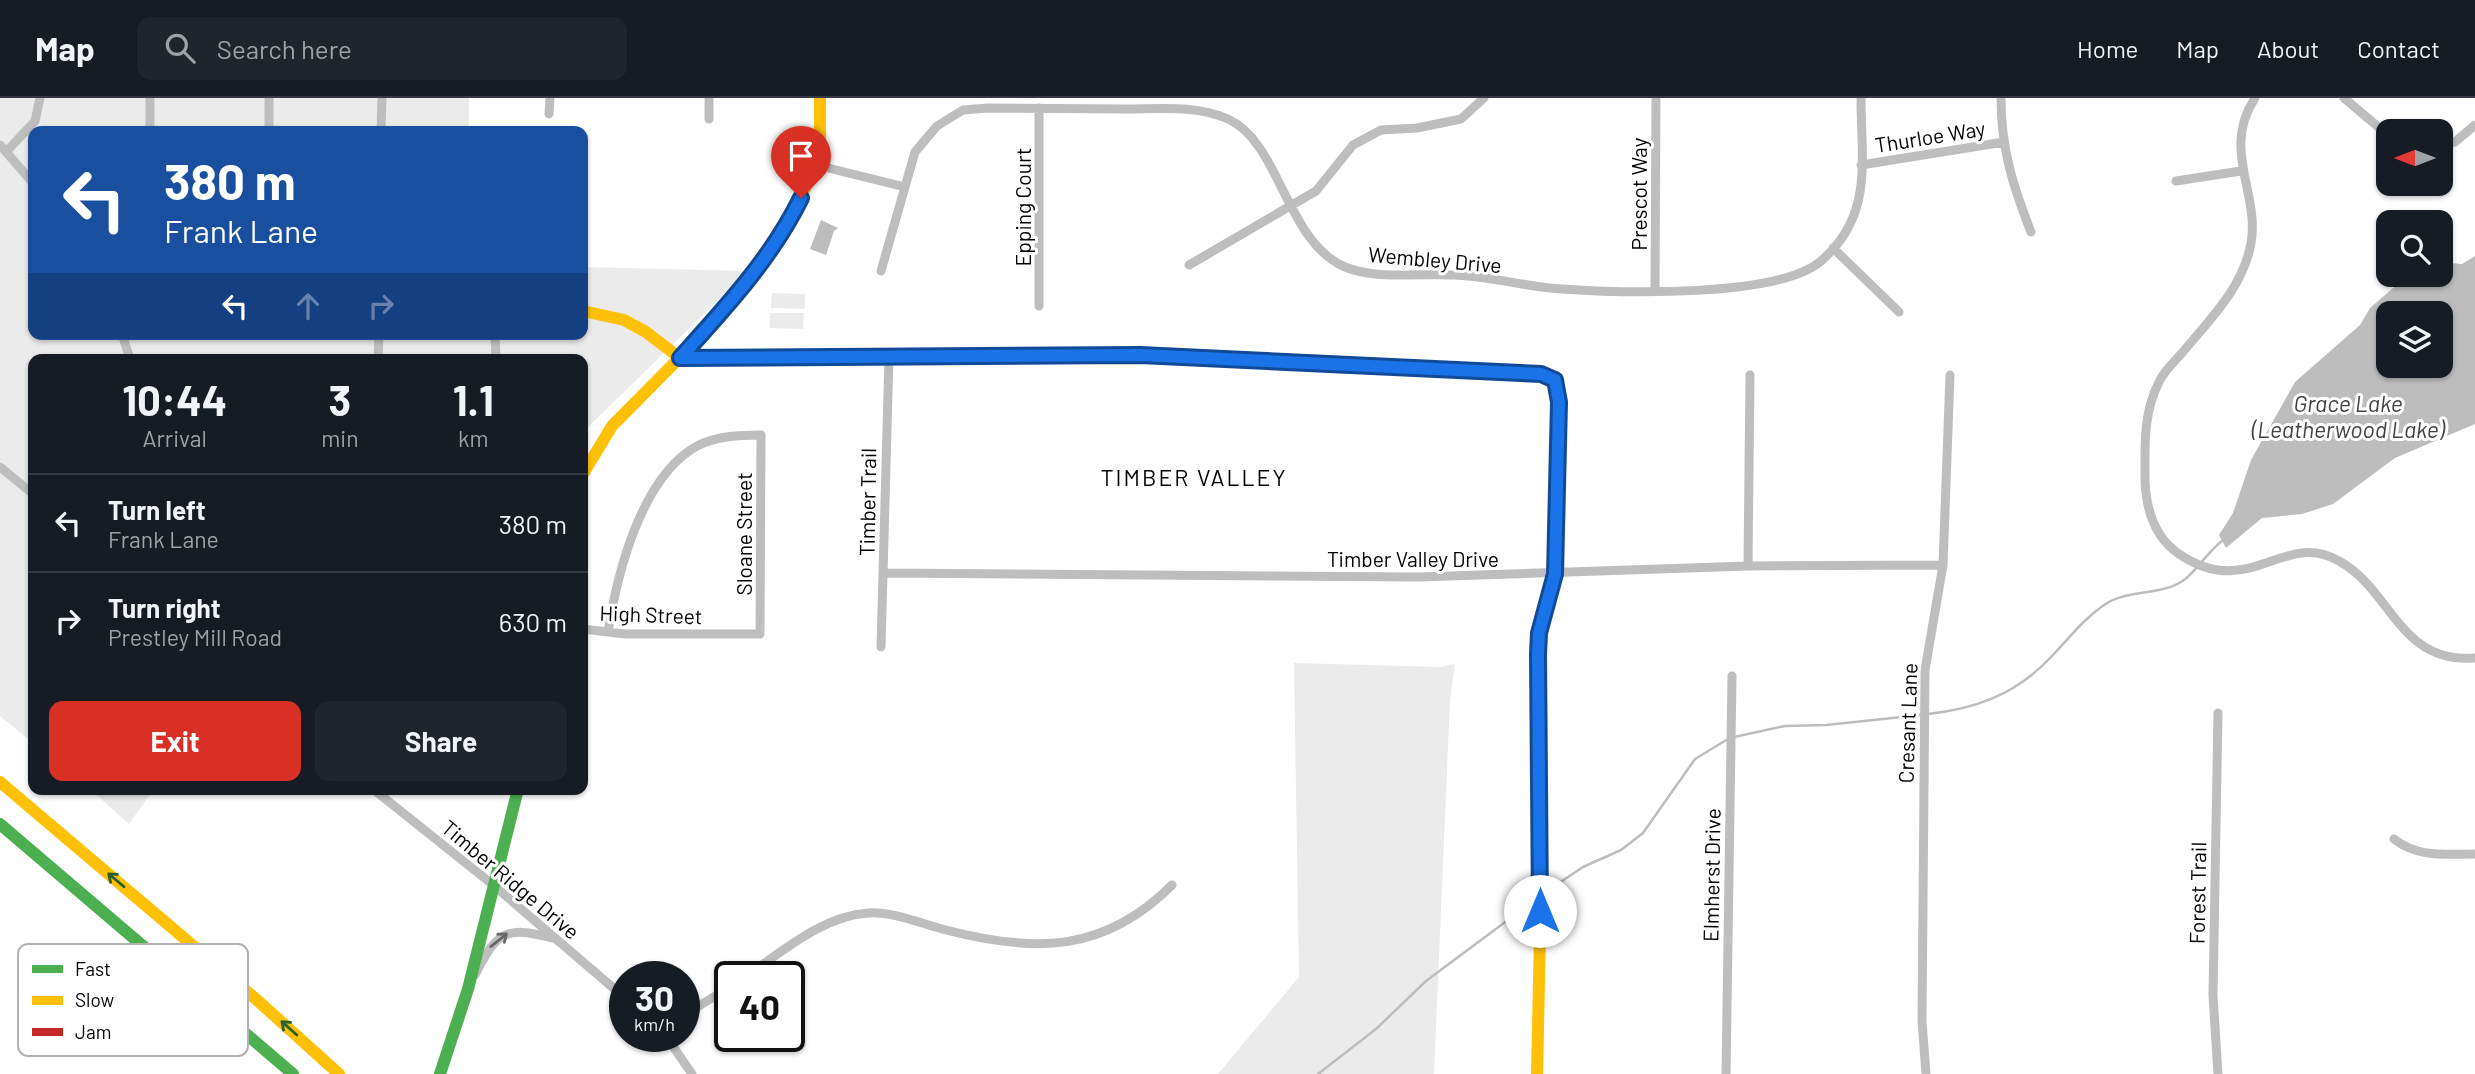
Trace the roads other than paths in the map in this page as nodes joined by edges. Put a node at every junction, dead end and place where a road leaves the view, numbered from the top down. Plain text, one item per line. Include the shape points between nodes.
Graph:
1 (40, 98) edge
2 (150, 98) edge
3 (269, 98) edge
4 (382, 98) edge
5 (550, 98) edge
6 (709, 98) edge
7 (820, 98) edge
8 (1484, 98) edge
9 (1656, 98) edge
10 (1861, 98) edge
11 (2001, 98) edge
12 (2255, 98) edge
13 (2344, 98) edge
14 (1039, 108) junction
15 (549, 114) dead end
16 (709, 119) dead end
17 (2376, 125) edge
18 (2475, 125) edge
19 (29, 126) edge
20 (150, 126) edge
21 (269, 126) edge
22 (381, 126) edge
23 (28, 127) edge
24 (2004, 142) junction
25 (2454, 142) edge
26 (3, 149) edge
27 (1861, 164) junction
28 (817, 165) junction
29 (2241, 171) junction
30 (28, 177) edge
31 (2176, 181) dead end
32 (905, 187) junction
33 (1292, 207) junction
34 (2031, 232) dead end
35 (1833, 248) junction
36 (1189, 265) dead end
37 (881, 271) dead end
38 (1655, 290) junction
39 (1039, 306) dead end
40 (588, 311) edge
41 (1899, 312) dead end
42 (889, 357) junction
43 (680, 358) junction
44 (1750, 375) dead end
45 (1950, 375) dead end
46 (588, 466) edge
47 (0, 467) edge
48 (28, 490) edge
49 (1943, 565) junction
50 (1748, 566) junction
51 (883, 573) junction
52 (1555, 574) junction
53 (588, 630) edge
54 (608, 632) junction
55 (760, 634) joint
56 (881, 648) dead end
57 (2475, 657) edge
58 (1732, 676) dead end
59 (2218, 712) dead end
60 (0, 782) edge
61 (381, 795) edge
62 (516, 795) edge
63 (0, 824) edge
64 (2394, 839) dead end
65 (2475, 855) edge
66 (492, 884) junction
67 (1172, 885) dead end
68 (555, 938) junction
69 (141, 944) edge
70 (191, 944) edge
71 (768, 961) edge
72 (609, 984) edge
73 (468, 989) junction
74 (248, 992) edge
75 (248, 1036) edge
76 (677, 1052) edge
77 (293, 1074) edge
78 (339, 1074) edge
79 (440, 1074) edge
80 (692, 1074) edge
81 (1537, 1074) edge
82 (1726, 1074) edge
83 (1926, 1074) edge
84 (2218, 1074) edge

1 - 19 street via 35,121
2 - 20 street
3 - 21 street
4 - 22 street
5 - 15 street
6 - 16 street
7 - 28 main road
8 - 33 street via 1461,119 1381,130 1353,145 1316,191
9 - 38 street, Prescot Way
10 - 27 street, Wembley Drive
11 - 24 street
12 - 29 street via 2244,125
13 - 17 street
14 - 32 street, Wembley Drive via 963,110 937,126 915,152
14 - 33 street, Wembley Drive via 1197,110 1231,120 1254,141
14 - 39 street, Epping Court
18 - 25 street
23 - 26 street
24 - 27 street, Thurloe Way
24 - 34 street via 2009,176
26 - 30 street
27 - 35 street, Wembley Drive via 1862,197
28 - 32 street
28 - 43 main road via 790,221 748,282
29 - 31 street
29 - 57 street via 2253,225 2239,282 2160,379 2146,422 2146,491 2153,525 2176,552 2218,572 2242,572 2299,553 2323,552 2356,572 2418,643 2448,656
32 - 37 street, Wembley Drive
33 - 36 street
33 - 38 street, Wembley Drive via 1317,250 1345,267 1369,273 1456,275 1562,289
35 - 38 street, Wembley Drive via 1819,262 1790,276 1713,290
35 - 41 street
40 - 43 main road via 613,313 641,326
42 - 43 main road
42 - 51 street, Timber Trail
42 - 52 main road via 1140,355 1541,374 1555,380 1559,402
43 - 46 main road via 621,414
44 - 50 street
45 - 49 street, Cresant Lane
47 - 48 street
49 - 50 street, Timber Valley Drive
49 - 83 street, Cresant Lane via 1925,670 1922,1047
50 - 52 street, Timber Valley Drive
51 - 52 street, Timber Valley Drive
51 - 56 street, Timber Trail
52 - 81 main road via 1538,654
53 - 54 street, High Street
54 - 55 street, High Street
54 - 55 street, Sloane Street via 622,560 671,466 699,445 739,435 761,435
58 - 82 street, Elmherst Drive
59 - 84 street, Forest Trail via 2213,995
70 -> 60 main road
61 - 66 street, Timber Ridge Drive
62 - 66 main road
63 - 69 main road
64 - 65 street via 2419,853
66 - 68 street, Timber Ridge Drive
66 - 73 main road
67 - 71 street via 1127,923 1104,933 1047,944 988,940 895,917 861,914 818,928
68 - 72 street, Timber Ridge Drive
73 -> 68 street via 490,946 509,932 524,930
73 - 79 main road
78 -> 74 main road
75 - 77 main road
76 - 80 street

